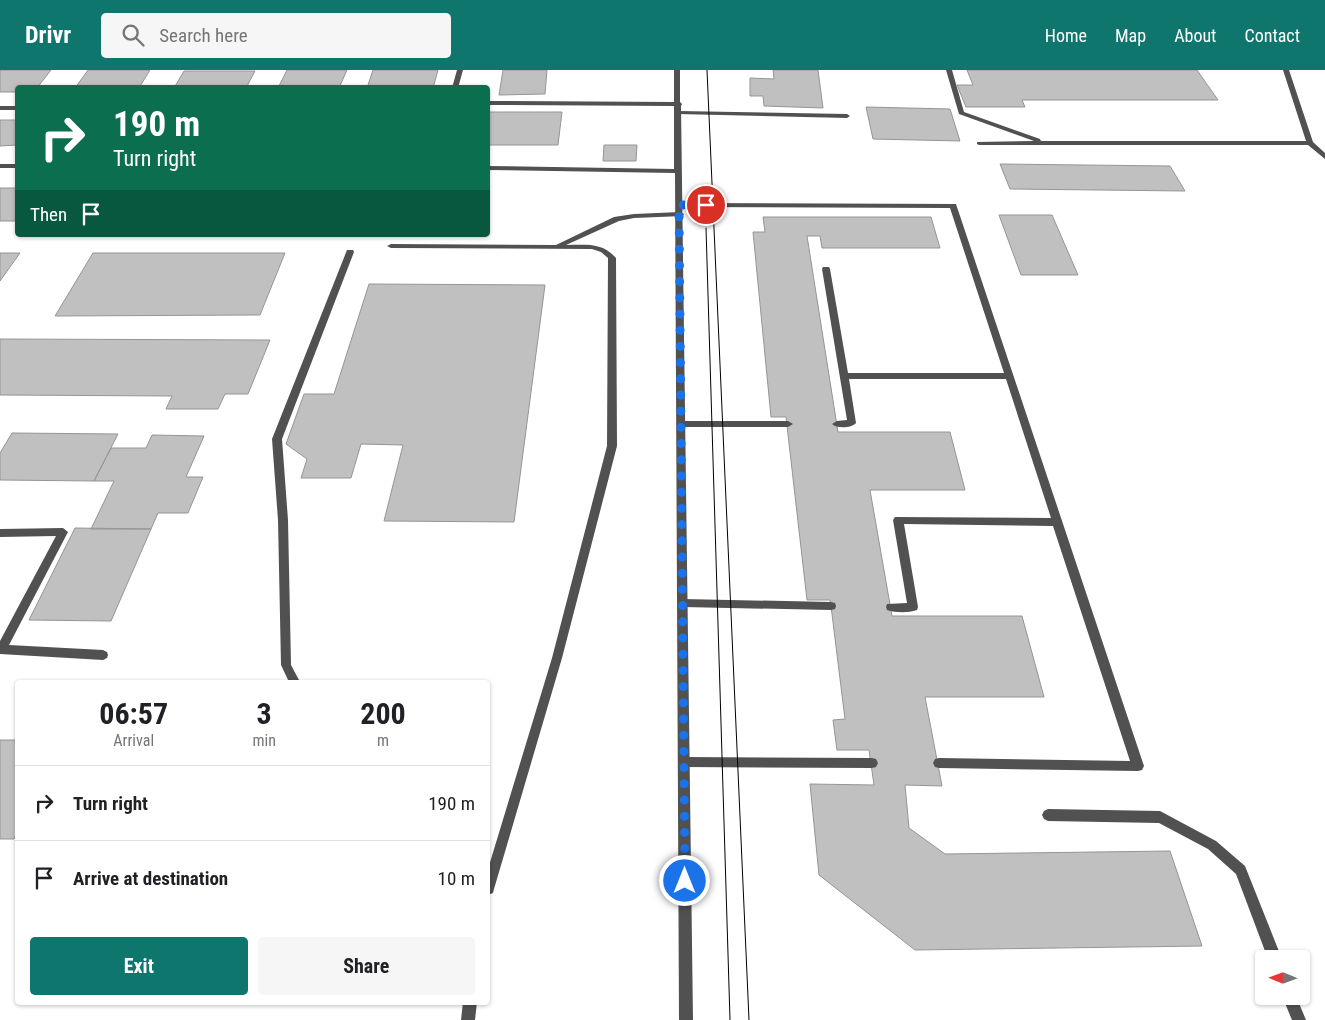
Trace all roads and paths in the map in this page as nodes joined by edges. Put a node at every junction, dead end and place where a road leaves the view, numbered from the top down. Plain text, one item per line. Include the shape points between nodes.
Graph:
1 (460, 70) edge
2 (678, 70) edge
3 (949, 70) edge
4 (1286, 70) edge
5 (455, 85) edge
6 (490, 103) edge
7 (0, 108) edge
8 (15, 108) edge
9 (679, 108) junction
10 (847, 116) dead end
11 (979, 143) dead end
12 (1045, 143) junction
13 (1310, 143) junction
14 (1325, 157) edge
15 (0, 166) edge
16 (15, 166) edge
17 (490, 168) edge
18 (679, 171) junction
19 (679, 209) junction
20 (391, 246) dead end
21 (556, 246) junction
22 (350, 252) dead end
23 (826, 269) dead end
24 (844, 376) junction
25 (1009, 376) junction
26 (681, 424) junction
27 (788, 424) dead end
28 (837, 424) dead end
29 (1057, 522) junction
30 (0, 533) edge
31 (683, 603) junction
32 (831, 606) dead end
33 (891, 606) dead end
34 (0, 649) edge
35 (103, 655) dead end
36 (293, 680) edge
37 (684, 762) junction
38 (872, 763) dead end
39 (939, 763) dead end
40 (1048, 815) dead end
41 (490, 882) edge
42 (1271, 950) edge
43 (470, 1005) edge
44 (1293, 1005) edge
45 (468, 1020) edge
46 (686, 1020) edge
47 (1299, 1020) edge

1 - 5 street
2 - 9 street
3 - 12 street via 961,113
4 - 13 street
6 - 9 street
7 - 8 street
9 - 10 street
9 - 18 street
11 - 12 street
12 - 13 street
13 - 14 street
15 - 16 street
17 - 18 street
18 - 19 street
19 - 21 street via 617,219
19 - 25 street via 953,206
19 - 26 street
20 - 21 street
21 - 41 street via 592,247 604,250 612,258 612,446 557,658
22 - 36 street via 277,439 283,520 286,665
23 - 24 street
24 - 25 street
24 - 28 street via 852,423
25 - 29 street
26 - 27 street
26 - 31 street
29 - 33 street via 898,520 913,606
29 - 39 street via 1138,766
30 - 34 street via 63,532
31 - 32 street
31 - 37 street
34 - 35 street
37 - 38 street
37 - 46 street
40 - 42 street via 1160,817 1212,845 1240,870
43 - 45 street
44 - 47 street

